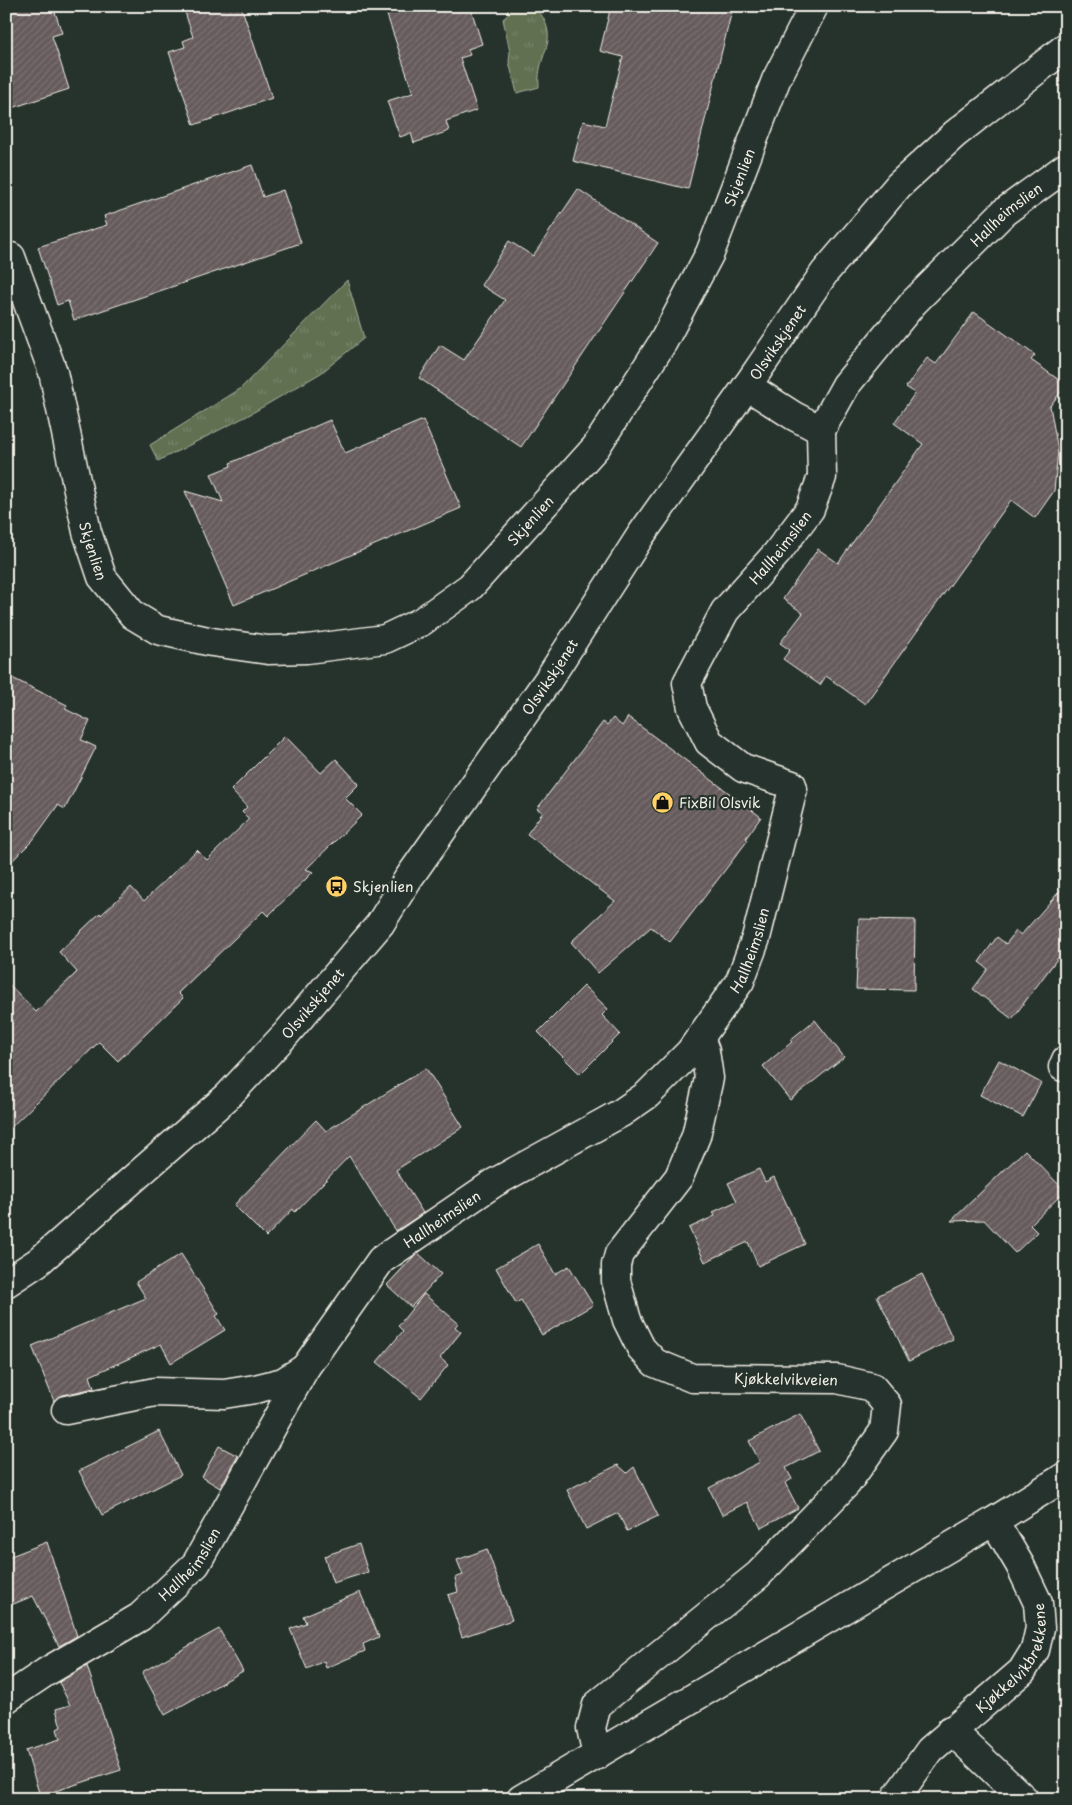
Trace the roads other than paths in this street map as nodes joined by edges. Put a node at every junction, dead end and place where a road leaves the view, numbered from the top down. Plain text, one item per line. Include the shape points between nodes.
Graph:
1 (814, 6) edge
2 (1066, 46) edge
3 (1066, 167) edge
4 (11, 257) dead end
5 (747, 386) junction
6 (821, 430) junction
7 (700, 1038) junction
8 (6, 1283) edge
9 (305, 1368) junction
10 (66, 1410) dead end
11 (1066, 1476) edge
12 (994, 1521) junction
13 (6, 1699) edge
14 (951, 1730) junction
15 (597, 1755) junction
16 (521, 1799) edge
17 (895, 1799) edge
18 (1024, 1799) edge

1 - 4 street, Skjenlien via 776,80 710,253 663,342 596,447 470,587 421,622 385,639 307,650 268,650 158,630 132,615 102,577 87,532 53,372
2 - 5 street, Olsvikskjenet via 955,134 898,186 825,272
3 - 6 street, Hallheimslien via 1004,212 914,302 846,386
5 - 6 street
5 - 8 street, Olsvikskjenet via 641,535 548,680 380,924 227,1097 38,1262
6 - 7 street, Hallheimslien via 822,477 810,508 777,553 725,611 687,682 692,708 709,742 743,768 792,786 793,790 756,938 740,981
7 - 9 street, Hallheimslien via 647,1095 621,1113 494,1183 381,1260
7 - 15 street, Kjøkkelvikveien via 709,1078 696,1136 678,1177 619,1254 616,1265 616,1281 627,1320 642,1348 655,1363 692,1378 837,1379 872,1387 886,1405 884,1431 848,1483 758,1575 597,1705 591,1728
9 - 10 street, Hallheimslien via 283,1382 255,1389 224,1394 155,1392
9 - 13 street, Hallheimslien via 196,1564 140,1617
11 - 12 street
12 - 14 street, Kjøkkelvikbrekkene via 1038,1603 1040,1628 1035,1650 1022,1671
12 - 15 street
14 - 17 street, Kjøkkelvikbrekkene via 930,1750
14 - 18 street
15 - 16 street

